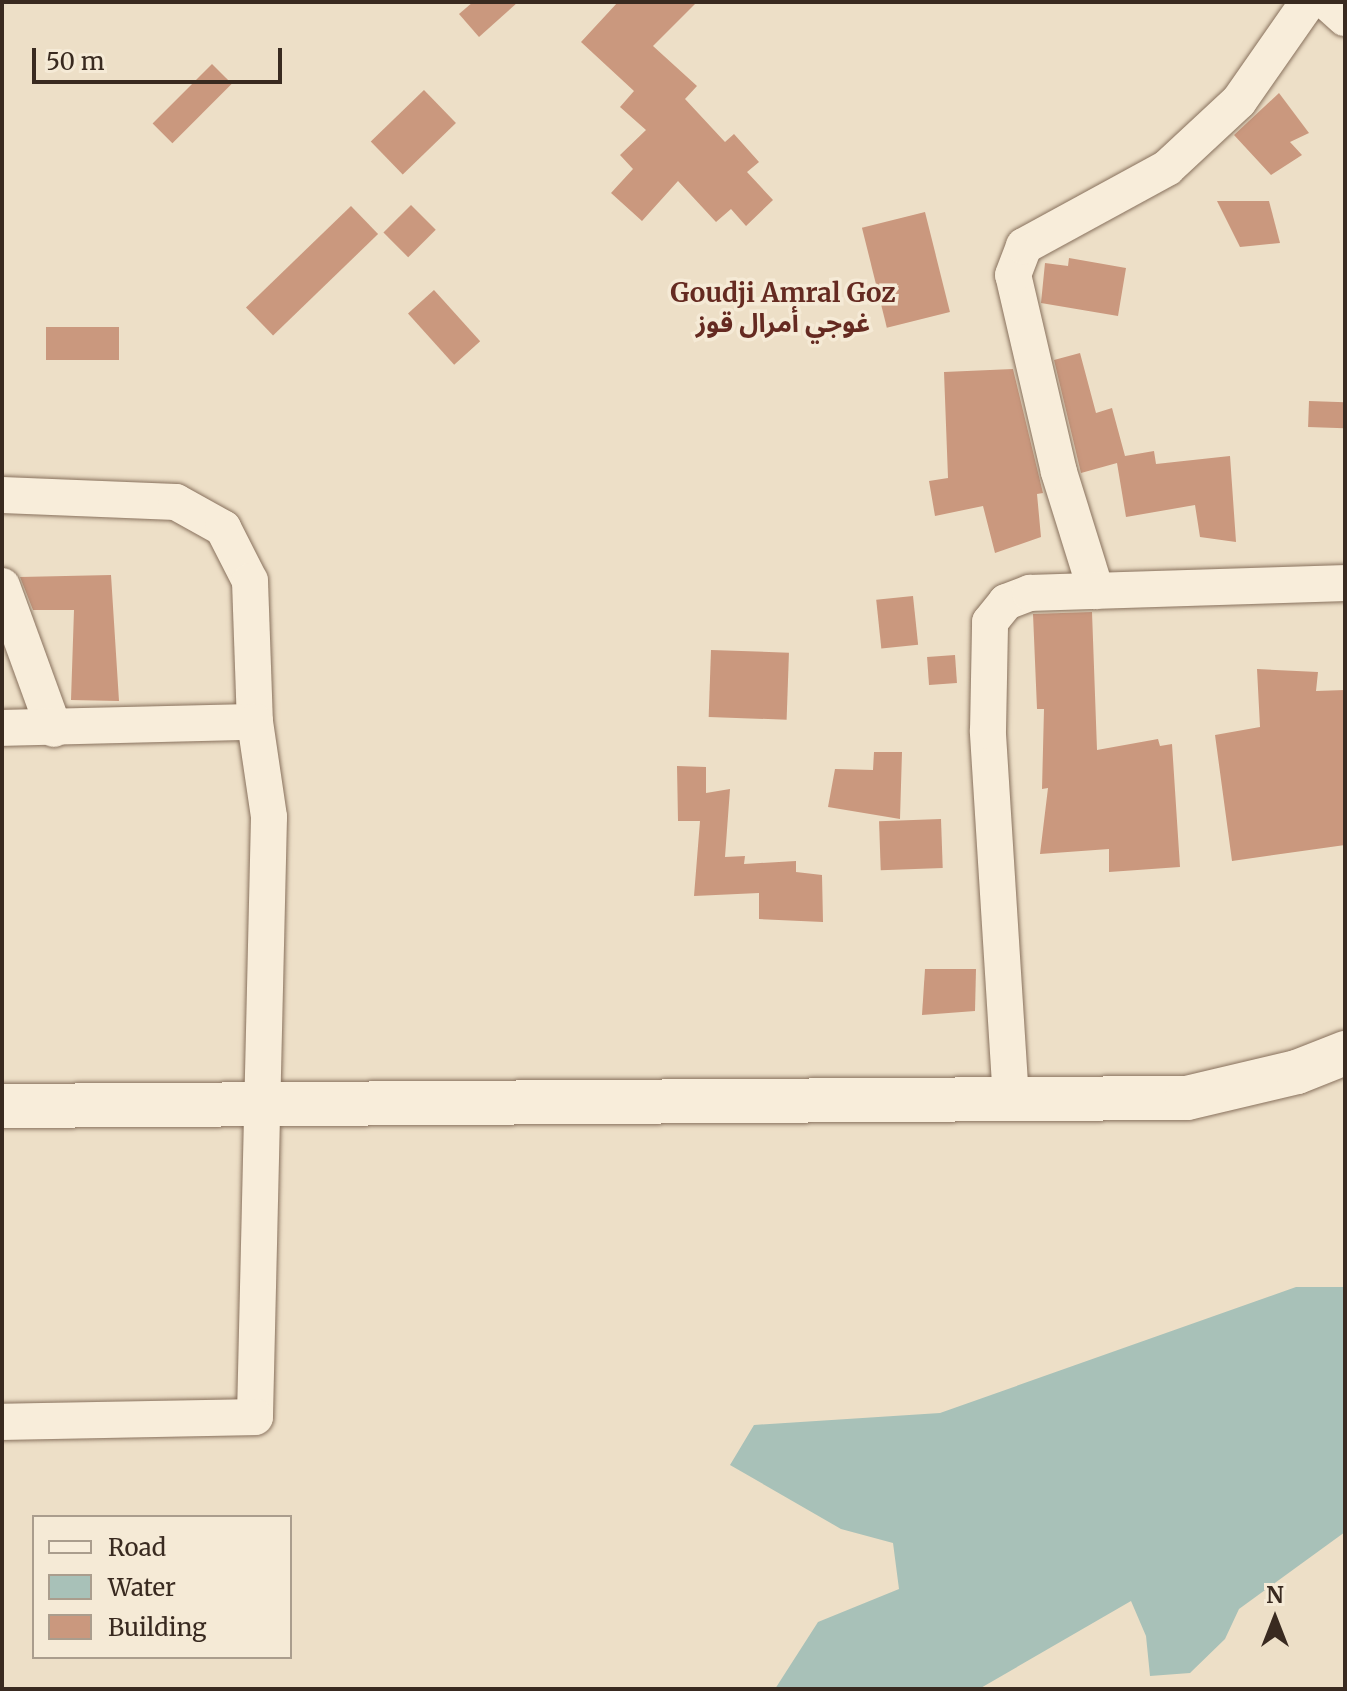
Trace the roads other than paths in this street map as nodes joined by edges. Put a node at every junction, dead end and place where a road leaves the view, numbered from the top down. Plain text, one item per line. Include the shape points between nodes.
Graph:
1 (1308, 2) edge
2 (1327, 2) edge
3 (1345, 18) edge
4 (2, 495) edge
5 (1345, 583) edge
6 (2, 586) edge
7 (1096, 591) junction
8 (255, 722) junction
9 (2, 728) edge
10 (54, 729) junction
11 (1345, 1053) edge
12 (1011, 1100) junction
13 (261, 1104) junction
14 (2, 1106) edge
15 (2, 1422) edge

1 - 7 street via 1239,101 1167,168 1024,246 1013,275 1059,472
2 - 3 street
4 - 8 street via 176,502 223,528 250,581
5 - 7 street
6 - 10 street
7 - 12 street via 1030,593 1006,602 990,622 988,731
8 - 10 street
8 - 13 street via 269,817
9 - 10 street
11 - 12 street via 1297,1072 1187,1098
12 - 13 street
13 - 14 street
13 - 15 street via 255,1417

